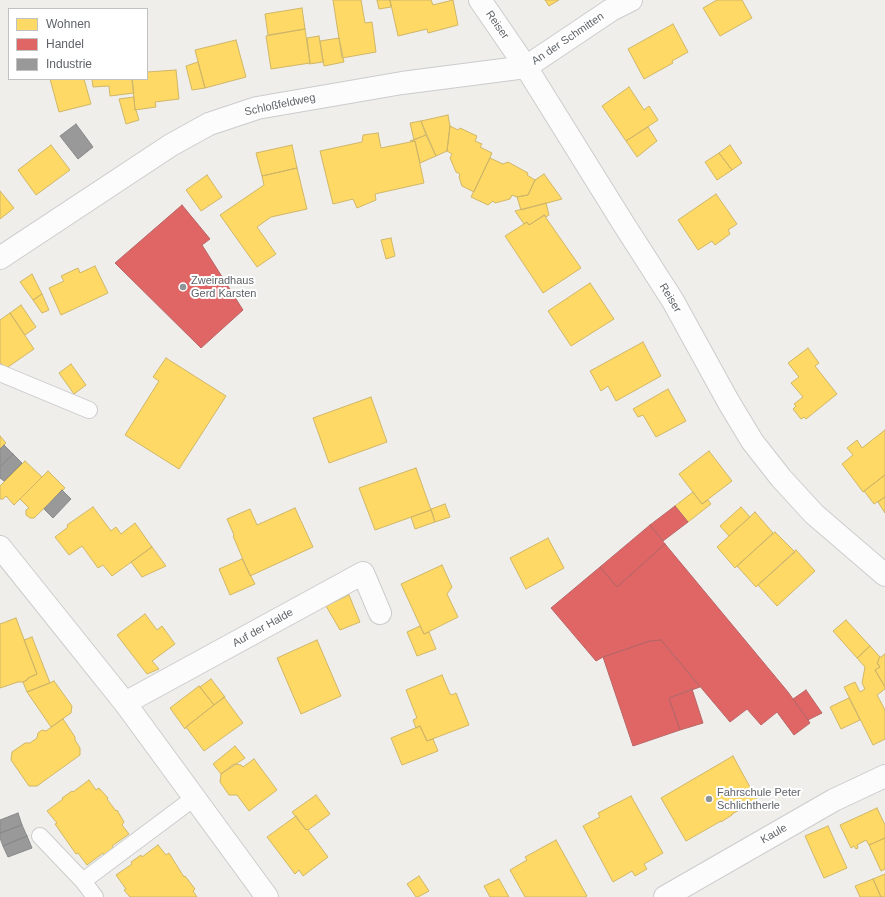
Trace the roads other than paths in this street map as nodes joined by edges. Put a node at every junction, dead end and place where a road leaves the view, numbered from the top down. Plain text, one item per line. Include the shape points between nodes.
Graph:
1 (480, 0) edge
2 (631, 0) edge
3 (526, 67) junction
4 (0, 258) edge
5 (0, 373) edge
6 (89, 410) dead end
7 (0, 547) edge
8 (885, 575) edge
9 (380, 613) dead end
10 (125, 704) junction
11 (885, 776) edge
12 (194, 798) junction
13 (40, 836) dead end
14 (83, 881) junction
15 (95, 897) edge
16 (267, 897) edge
17 (666, 897) edge

1 - 3 street, Reiser
2 - 3 street, An der Schmitten via 611,10
3 - 4 street, Schloßfeldweg via 402,83 257,108 209,124 171,145
3 - 8 street, Reiser via 673,301 752,441 814,514
5 - 6 lane
7 - 10 street
9 - 10 street, Auf der Halde via 363,573
10 - 12 street
11 - 17 street, Kaule via 834,800
12 - 14 lane
12 - 16 street
13 - 14 lane
14 - 15 lane

